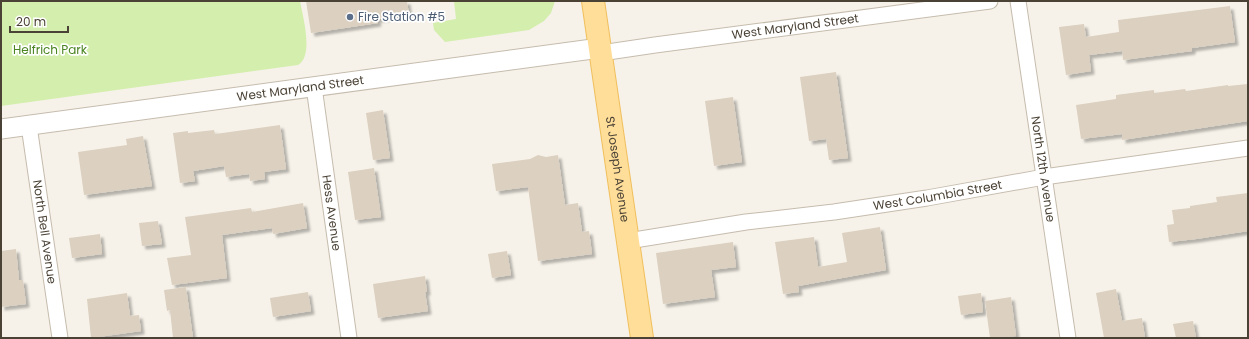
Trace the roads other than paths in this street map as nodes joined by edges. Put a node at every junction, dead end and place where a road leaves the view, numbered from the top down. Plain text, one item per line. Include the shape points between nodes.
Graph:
1 (593, 1) edge
2 (990, 1) edge
3 (1018, 1) edge
4 (600, 51) junction
5 (314, 87) junction
6 (29, 126) junction
7 (1, 130) edge
8 (1248, 148) edge
9 (1044, 178) junction
10 (628, 241) junction
11 (60, 338) edge
12 (350, 338) edge
13 (642, 338) edge
14 (1068, 338) edge

1 - 4 main road, St Joseph Avenue
2 - 4 street, West Maryland Street
3 - 9 street, North 12th Avenue
4 - 5 street, West Maryland Street
4 - 10 main road, St Joseph Avenue
5 - 6 street, West Maryland Street
5 - 12 street, Hess Avenue
6 - 7 street, West Maryland Street
6 - 11 street, North Bell Avenue
8 - 9 street, West Columbia Street
9 - 10 street, West Columbia Street via 927,198 746,222
9 - 14 street, North 12th Avenue
10 - 13 main road, St Joseph Avenue

